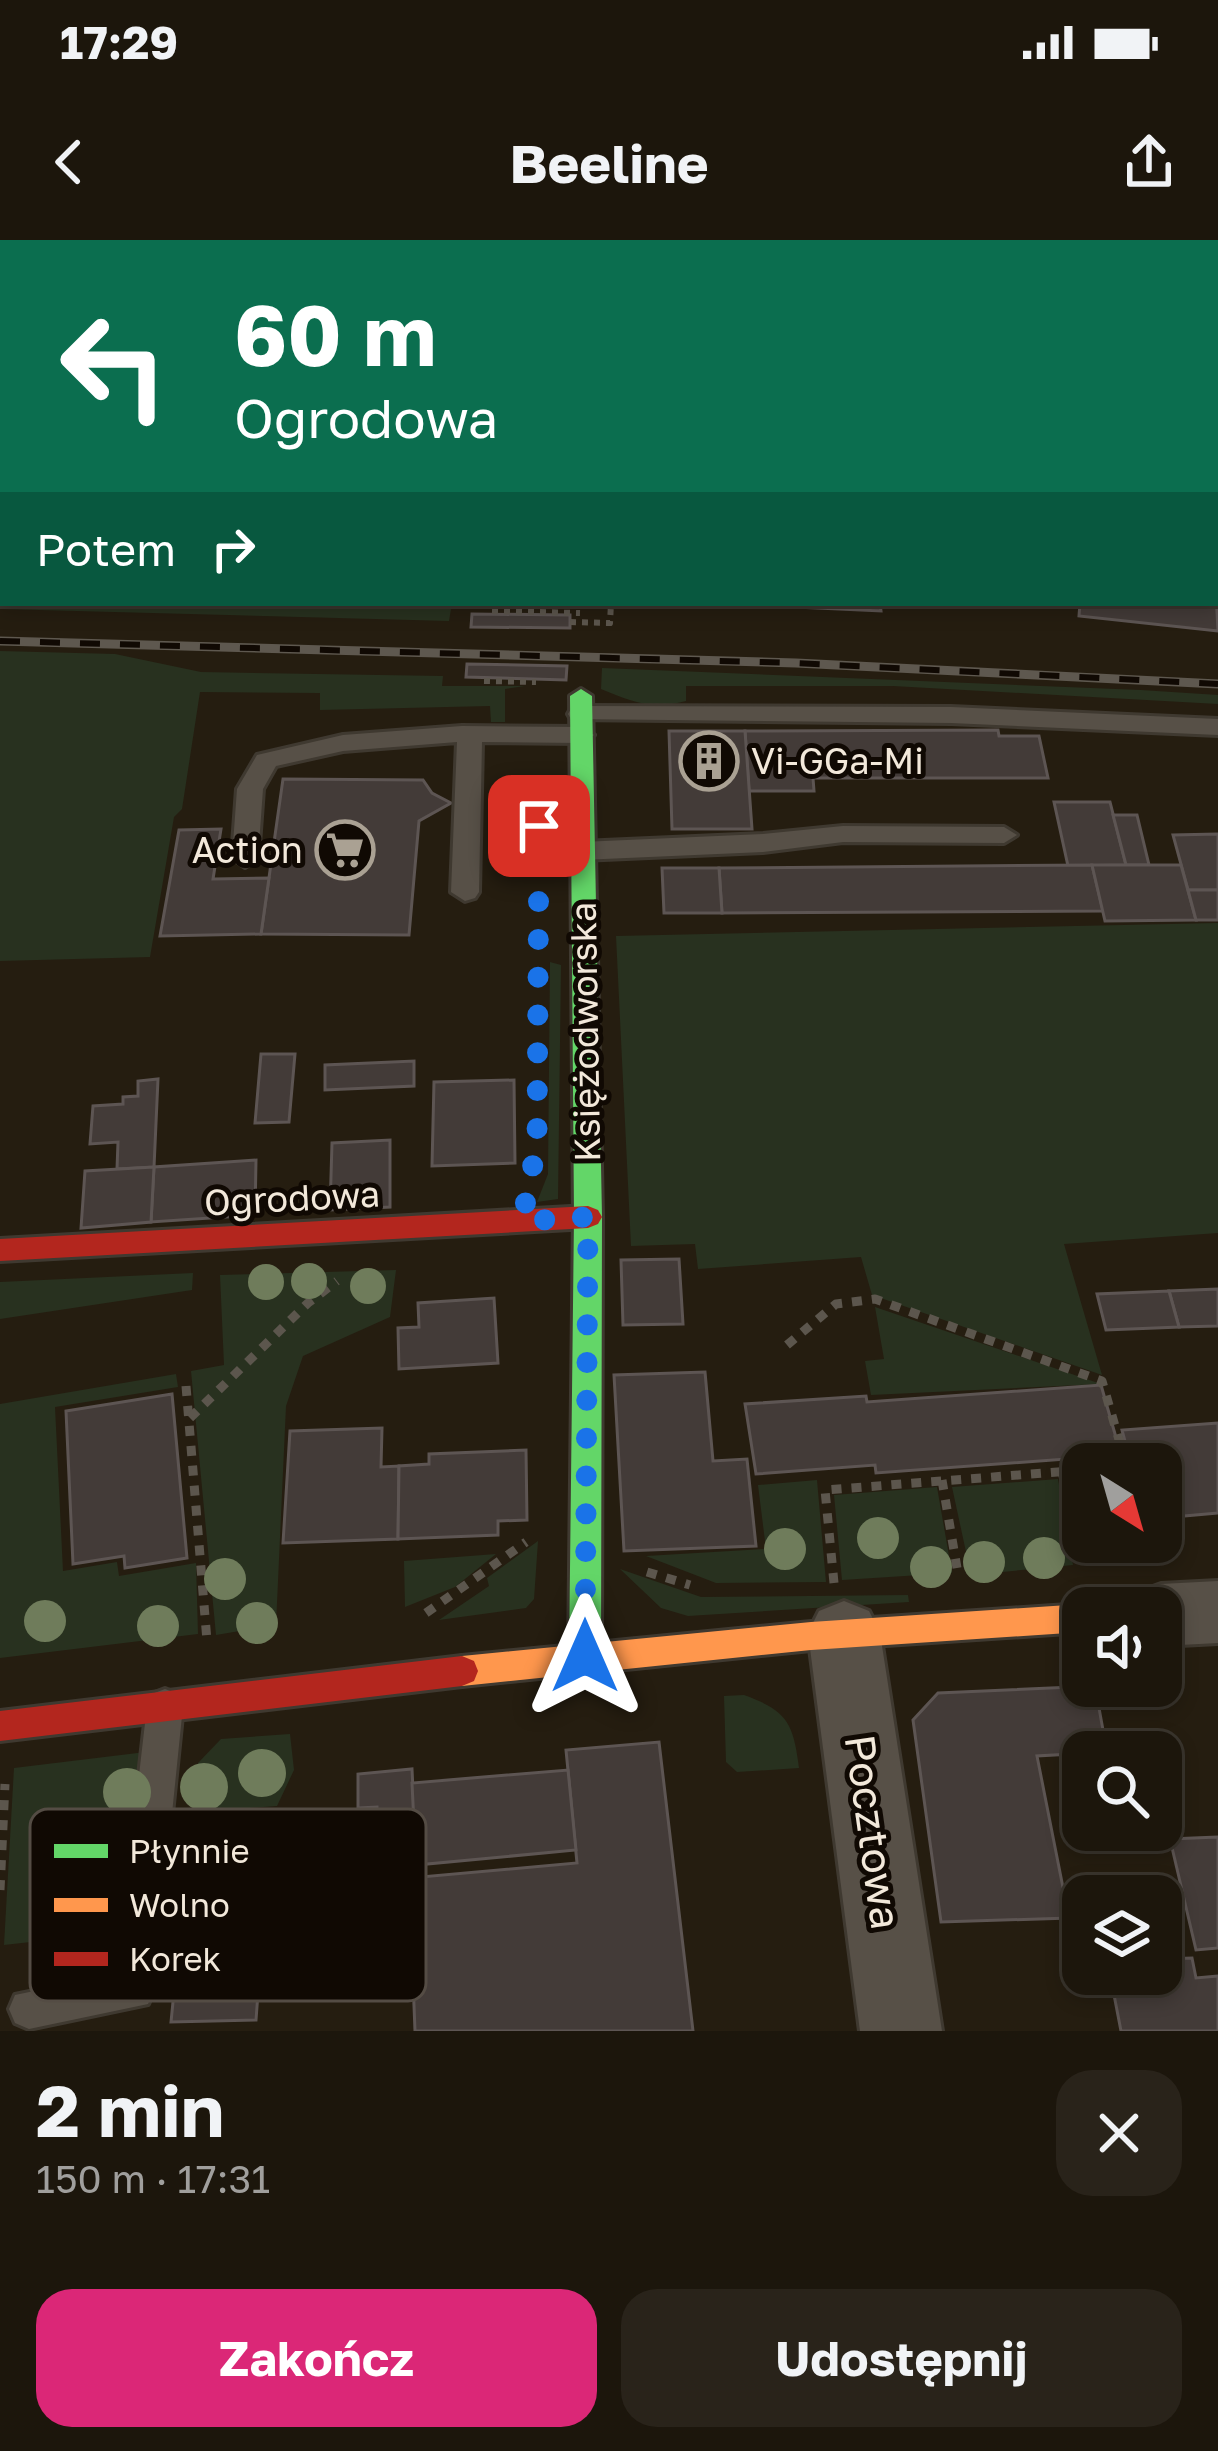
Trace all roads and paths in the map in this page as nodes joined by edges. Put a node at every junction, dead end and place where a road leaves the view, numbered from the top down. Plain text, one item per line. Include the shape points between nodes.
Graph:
1 (565, 606) edge
2 (611, 606) edge
3 (492, 611) dead end
4 (580, 613) junction
5 (484, 681) dead end
6 (580, 715) junction
7 (1218, 727) edge
8 (470, 735) junction
9 (542, 735) junction
10 (1004, 835) dead end
11 (581, 850) junction
12 (245, 858) dead end
13 (465, 892) dead end
14 (588, 1217) junction
15 (0, 1250) edge
16 (346, 1274) dead end
17 (787, 1345) dead end
18 (186, 1386) dead end
19 (189, 1419) junction
20 (1120, 1443) edge
21 (1062, 1472) edge
22 (942, 1480) junction
23 (527, 1540) dead end
24 (1082, 1563) edge
25 (633, 1568) dead end
26 (1084, 1572) dead end
27 (959, 1582) dead end
28 (701, 1588) dead end
29 (828, 1612) junction
30 (1218, 1612) edge
31 (1182, 1614) edge
32 (420, 1617) dead end
33 (1062, 1618) edge
34 (208, 1651) dead end
35 (585, 1656) junction
36 (165, 1706) junction
37 (0, 1726) edge
38 (5, 1780) dead end
39 (154, 1809) edge
40 (0, 1891) edge
41 (73, 2001) edge
42 (29, 2009) dead end
43 (902, 2031) edge

1 - 4 path
2 - 4 path via 610,623 575,622
3 - 4 path
5 - 9 path via 543,682
6 - 7 lane via 951,715
6 - 9 lane
6 - 11 street, Księżodworska
8 - 9 lane
8 - 12 lane via 327,745 266,761 250,789
8 - 13 lane
10 - 11 lane via 843,834
11 - 14 street, Księżodworska
14 - 15 street, Ogrodowa
14 - 35 street, Księżodworska
16 - 19 path
17 - 20 path via 827,1304 875,1299 1102,1382
18 - 19 path
19 - 34 path
21 - 22 path
22 - 27 path
22 - 29 path via 825,1490 835,1592
23 - 32 path
24 - 26 path
25 - 28 path
29 - 33 street
29 - 35 street via 684,1651
29 - 43 street, Pocztowa
30 - 31 street
35 - 36 street
36 - 37 street
36 - 39 lane
38 - 40 path
41 - 42 lane

